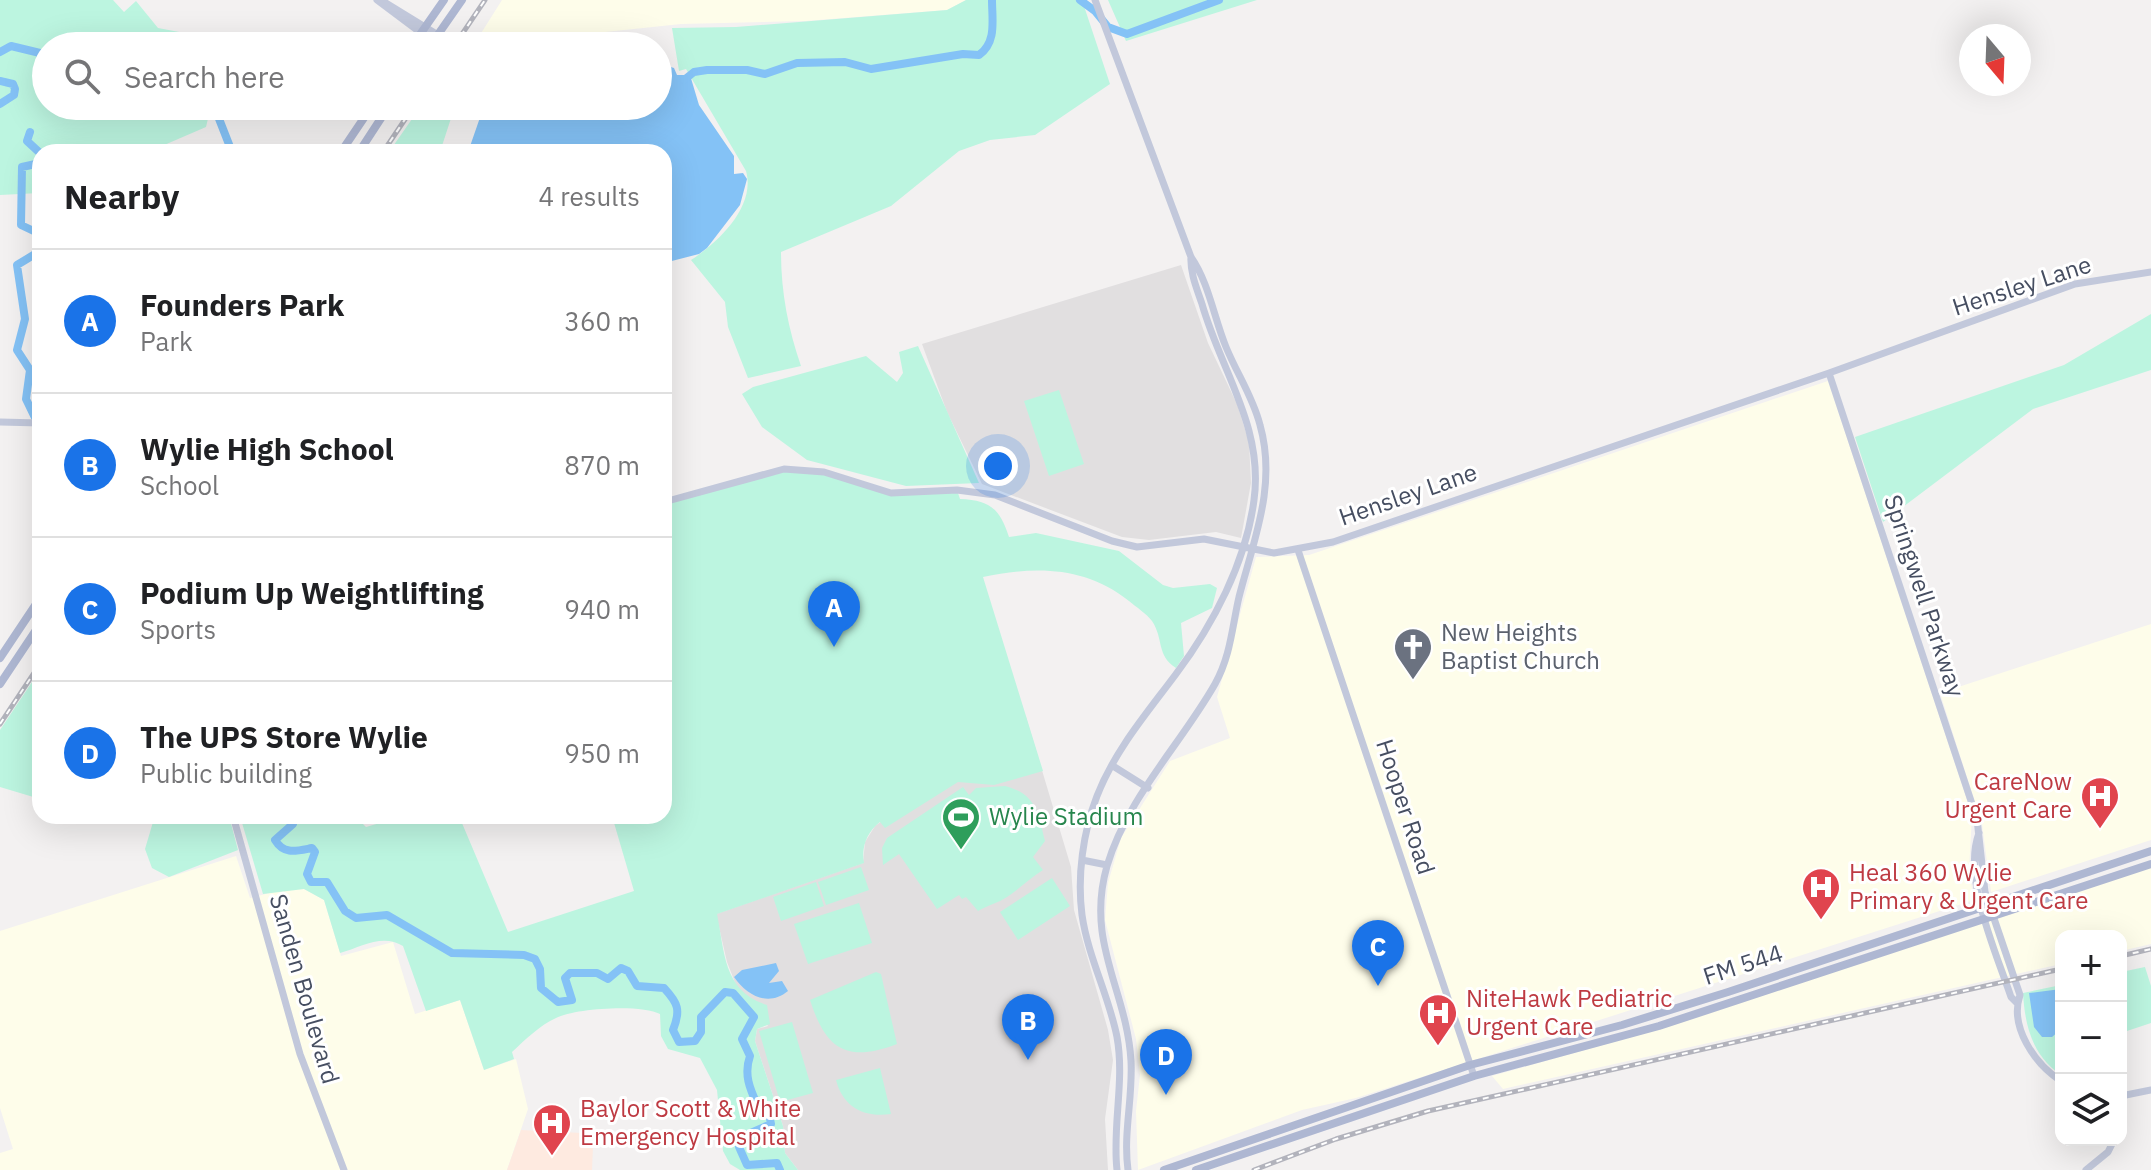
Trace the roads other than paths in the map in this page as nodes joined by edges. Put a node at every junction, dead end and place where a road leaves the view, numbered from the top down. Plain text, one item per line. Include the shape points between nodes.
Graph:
1 (379, 0) edge
2 (444, 0) edge
3 (462, 0) edge
4 (1095, 0) edge
5 (423, 30) joint
6 (440, 32) edge
7 (362, 120) edge
8 (379, 120) edge
9 (346, 144) edge
10 (364, 144) edge
11 (1191, 257) junction
12 (2151, 272) edge
13 (1235, 366) junction
14 (1226, 370) junction
15 (1829, 373) junction
16 (0, 422) edge
17 (32, 423) edge
18 (1261, 425) junction
19 (1251, 427) junction
20 (672, 500) edge
21 (1244, 548) junction
22 (1298, 550) junction
23 (1253, 551) junction
24 (32, 610) edge
25 (32, 636) edge
26 (0, 658) edge
27 (0, 684) edge
28 (1113, 766) junction
29 (1148, 788) junction
30 (235, 824) edge
31 (2151, 851) edge
32 (1082, 860) junction
33 (2151, 864) edge
34 (1107, 865) junction
35 (2091, 871) junction
36 (2095, 882) junction
37 (1986, 907) junction
38 (1990, 917) junction
39 (1864, 946) junction
40 (1868, 958) junction
41 (1106, 966) junction
42 (2011, 966) junction
43 (1097, 968) junction
44 (2002, 969) junction
45 (1781, 974) junction
46 (1747, 997) junction
47 (2017, 1003) junction
48 (1128, 1036) junction
49 (1117, 1038) junction
50 (1560, 1041) junction
51 (1527, 1061) junction
52 (1470, 1065) junction
53 (2055, 1075) edge
54 (1474, 1076) junction
55 (2151, 1090) edge
56 (2127, 1095) edge
57 (1357, 1102) junction
58 (1116, 1112) junction
59 (1128, 1113) junction
60 (1361, 1114) junction
61 (2111, 1146) edge
62 (344, 1170) edge
63 (1117, 1170) edge
64 (1128, 1170) edge
65 (1164, 1170) edge
66 (1196, 1170) edge
67 (2086, 1170) edge

1 - 5 street
2 - 5 main road
3 - 6 main road
4 - 11 street
7 - 9 main road
8 - 10 main road
11 - 13 street
11 - 14 street
12 - 15 street, Hensley Lane via 2075,284
13 - 14 street
13 - 18 street
14 - 19 street
15 - 22 street, Hensley Lane
15 - 37 street, Springwell Parkway via 1979,833 1974,861
16 - 17 street
18 - 19 street
18 - 23 street via 1267,472
19 - 21 street via 1256,477
20 - 21 street, Hensley Lane via 774,471 824,472 891,493 957,490 995,495 1125,545 1204,539
21 - 23 street, Hensley Lane
21 - 28 street via 1204,633 1135,725
22 - 23 street, Hensley Lane
22 - 52 street, Hooper Road
23 - 29 street via 1229,654
24 - 26 main road
25 - 27 main road
28 - 29 street
28 - 32 street via 1091,815
29 - 34 street
30 - 62 street, Sanden Boulevard via 300,1054
31 - 35 main road, FM 544 / FM 544
32 - 34 street
32 - 43 street via 1082,914
33 - 36 main road, FM 544 / FM 544
34 - 41 street via 1101,936
35 - 36 main road
35 - 37 main road, FM 544 / FM 544
36 - 38 main road, FM 544 / FM 544
37 - 38 street, Springwell Parkway
37 - 39 main road, FM 544 / FM 544
38 - 40 main road, FM 544 / FM 544
38 - 42 street, Springwell Parkway
38 - 44 street, Springwell Parkway
39 - 40 main road
39 - 45 main road, FM 544 / FM 544
40 - 46 main road, FM 544 / FM 544
41 - 43 street
41 - 48 street
42 - 44 street
42 - 47 street, Springwell Parkway via 2020,995
43 - 49 street
44 - 47 street, Springwell Parkway
45 - 46 main road
45 - 50 main road, FM 544 / FM 544
46 - 51 main road, FM 544 / FM 544
47 - 53 street, Springwell Parkway via 2029,1047
48 - 49 street
48 - 59 street
49 - 58 street
50 - 51 main road via 1555,1050
50 - 52 main road, FM 544 / FM 544
51 - 54 main road, FM 544 / FM 544
52 - 54 street, Hooper Road
52 - 57 main road, FM 544 / FM 544
54 - 60 main road, FM 544 / FM 544
55 - 56 street
57 - 60 main road
57 - 65 main road, FM 544 / FM 544
58 - 59 street
58 - 63 street
59 - 64 street
60 - 66 main road, FM 544 / FM 544
61 - 67 street

